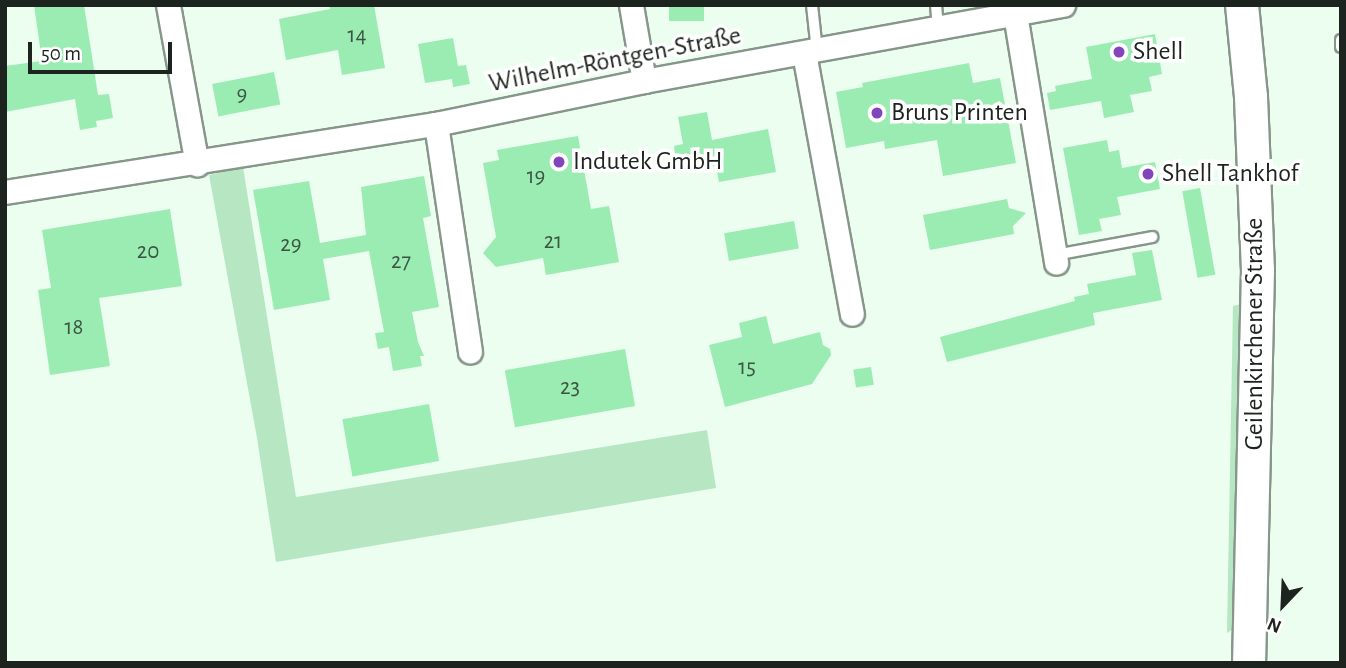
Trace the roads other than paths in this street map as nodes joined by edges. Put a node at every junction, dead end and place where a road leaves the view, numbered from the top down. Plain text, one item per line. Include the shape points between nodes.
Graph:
1 (168, 5) edge
2 (631, 5) edge
3 (812, 5) edge
4 (936, 5) edge
5 (1063, 5) edge
6 (1242, 5) edge
7 (1015, 15) junction
8 (938, 29) junction
9 (1341, 40) edge
10 (1341, 47) edge
11 (811, 52) junction
12 (644, 81) junction
13 (436, 124) junction
14 (197, 164) junction
15 (5, 192) edge
16 (1152, 237) dead end
17 (1055, 259) joint
18 (852, 313) dead end
19 (470, 351) dead end
20 (1249, 663) edge

1 - 14 street
2 - 12 street
3 - 11 lane
4 - 8 lane
5 - 7 street, Wilhelm-Röntgen-Straße
6 - 20 street, Geilenkirchener Straße via 1258,270
7 - 8 street, Wilhelm-Röntgen-Straße
7 - 17 street
8 - 11 street, Wilhelm-Röntgen-Straße
9 - 10 lane
11 - 12 street, Wilhelm-Röntgen-Straße
11 - 18 street
12 - 13 street, Wilhelm-Röntgen-Straße
13 - 14 street, Wilhelm-Röntgen-Straße
13 - 19 street
14 - 15 street, Wilhelm-Röntgen-Straße
16 - 17 lane

